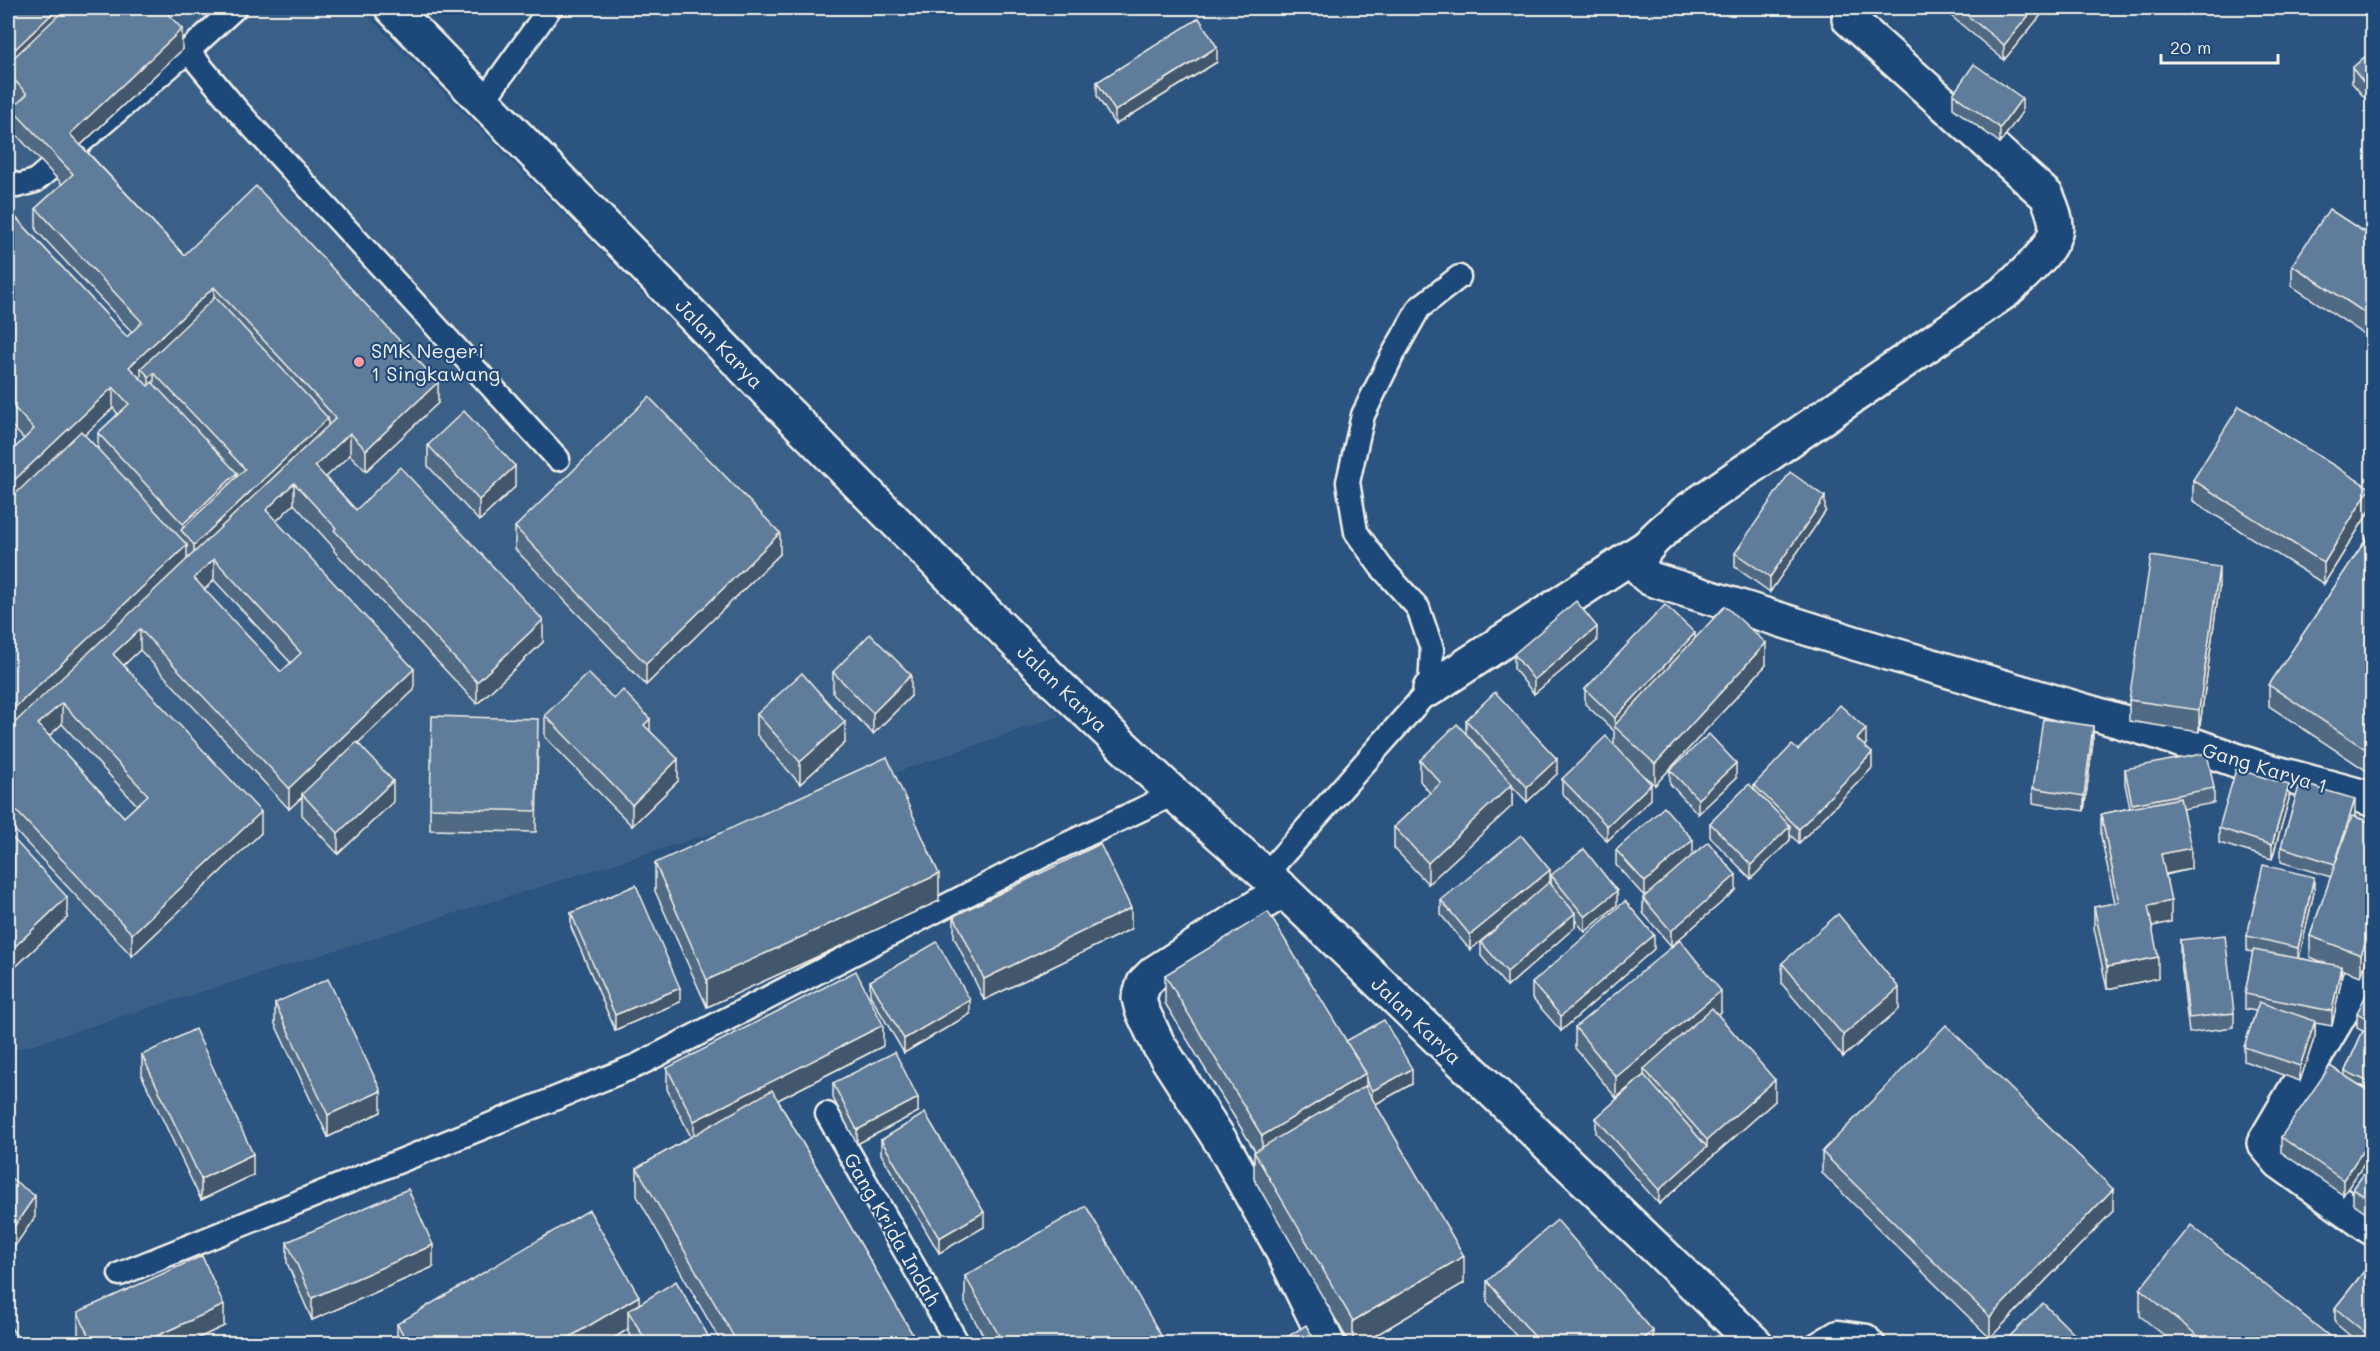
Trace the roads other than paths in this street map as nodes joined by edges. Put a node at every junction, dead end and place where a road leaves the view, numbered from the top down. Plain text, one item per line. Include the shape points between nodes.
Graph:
1 (235, 8) edge
2 (392, 8) edge
3 (550, 8) edge
4 (1849, 19) dead end
5 (188, 51) junction
6 (484, 100) junction
7 (8, 181) edge
8 (1459, 277) dead end
9 (558, 459) dead end
10 (1648, 546) junction
11 (1430, 689) junction
12 (1174, 794) junction
13 (2373, 799) edge
14 (1275, 882) junction
15 (2373, 953) edge
16 (827, 1113) dead end
17 (2373, 1228) edge
18 (120, 1274) dead end
19 (1755, 1343) edge
20 (958, 1344) edge
21 (1328, 1344) edge
22 (1817, 1344) edge
23 (1874, 1344) edge

1 - 5 lane
2 - 6 street, Jalan Karya
3 - 6 lane
4 - 10 street via 2047,196 2056,229 2049,246 2006,291 1688,511
5 - 7 lane via 35,181 17,186
5 - 9 lane via 237,110
6 - 12 street, Jalan Karya via 831,457 1057,684
8 - 11 lane via 1419,308 1391,358 1363,415 1348,482 1356,532 1418,608 1432,649
10 - 11 street
10 - 13 street, Gang Karya 1 via 1640,564 1643,574 1651,579 1854,644 2157,732 2258,768
11 - 14 lane
12 - 14 street, Jalan Karya
12 - 18 lane via 1050,852 638,1065
14 - 19 street, Jalan Karya
14 - 21 street via 1154,973 1144,983 1139,998 1158,1044 1226,1148
15 - 17 street via 2264,1143 2280,1162
16 - 20 lane, Gang Krida Indah
22 - 23 lane via 1837,1332 1867,1336

